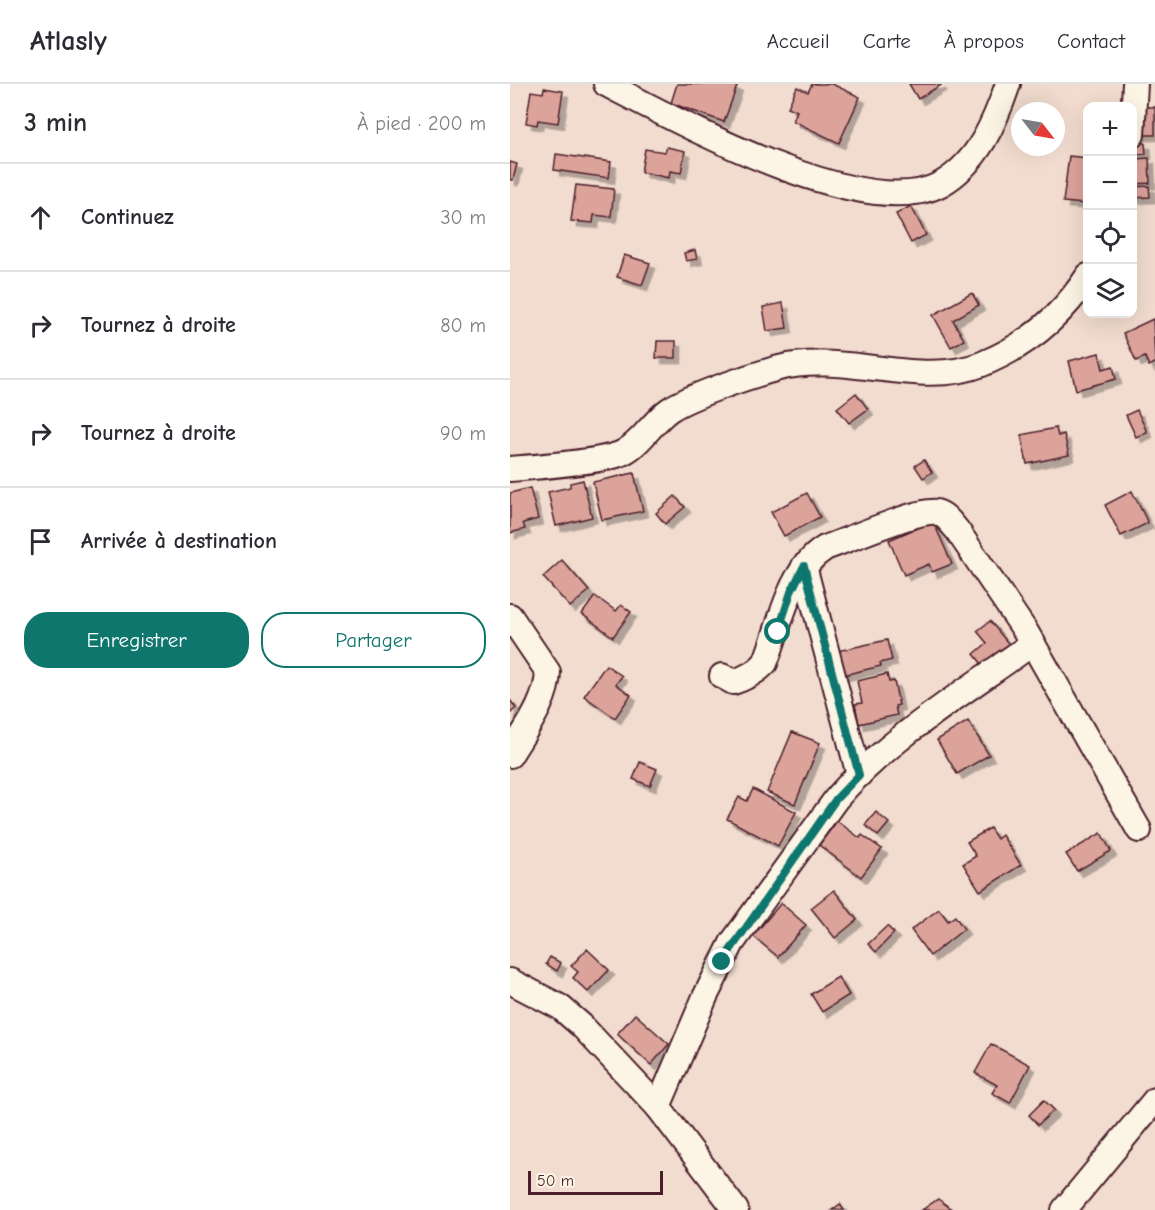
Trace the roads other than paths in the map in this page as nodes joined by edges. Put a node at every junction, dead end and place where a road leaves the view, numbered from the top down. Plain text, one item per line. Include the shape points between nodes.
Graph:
1 (606, 84) edge
2 (1008, 84) edge
3 (1134, 84) edge
4 (1133, 102) edge
5 (1083, 282) edge
6 (510, 469) edge
7 (804, 566) junction
8 (510, 616) edge
9 (1033, 643) junction
10 (722, 676) dead end
11 (510, 755) edge
12 (859, 775) junction
13 (1139, 830) dead end
14 (510, 981) edge
15 (1155, 1100) edge
16 (658, 1107) junction
17 (736, 1210) edge
18 (1064, 1210) edge

1 - 2 street via 801,174 839,187 896,195 939,185 958,173 984,140
3 - 4 street
5 - 6 street via 1025,344 980,365 959,371 845,364 779,368 678,404 621,454
7 - 9 street via 825,548 919,514 935,512 948,518 957,530
7 - 10 street via 765,663 743,679 733,682
7 - 12 street
8 - 11 street via 548,672 541,702
9 - 12 street via 910,732
9 - 13 street
12 - 16 street via 836,799 732,943
14 - 16 street via 560,1007
15 - 18 street
16 - 17 street

